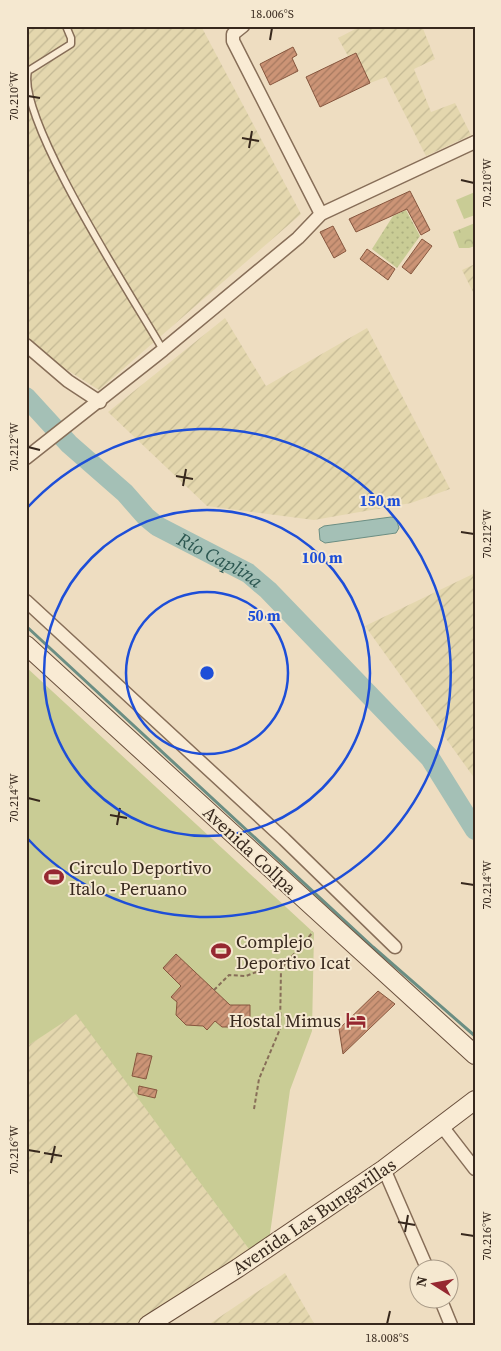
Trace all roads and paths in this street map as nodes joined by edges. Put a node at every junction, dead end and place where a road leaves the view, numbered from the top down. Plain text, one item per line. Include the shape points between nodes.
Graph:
1 (66, 26) edge
2 (243, 26) edge
3 (475, 142) edge
4 (321, 214) junction
5 (26, 345) edge
6 (163, 350) junction
7 (100, 402) junction
8 (26, 458) edge
9 (26, 601) edge
10 (26, 645) edge
11 (313, 932) dead end
12 (395, 947) dead end
13 (281, 969) junction
14 (214, 990) dead end
15 (475, 1055) edge
16 (475, 1100) edge
17 (254, 1109) dead end
18 (441, 1126) junction
19 (384, 1169) junction
20 (475, 1170) edge
21 (423, 1258) edge
22 (444, 1308) edge
23 (148, 1325) edge
24 (451, 1325) edge

1 - 6 lane via 71,44 28,71 28,89 36,121 71,192
2 - 4 street via 233,34 233,41
3 - 4 street
4 - 6 street via 298,238
5 - 7 street via 68,381
6 - 7 street
7 - 8 street
9 - 12 street via 284,839
10 - 15 main road, Avenida Collpa
11 - 13 path
13 - 14 path via 267,968 246,976 229,975
13 - 17 path via 280,1029 259,1079
16 - 18 main road, Avenida Las Bungavillas
18 - 19 main road, Avenida Las Bungavillas
18 - 20 street
19 - 21 street
19 - 23 main road, Avenida Las Bungavillas
22 - 24 street

